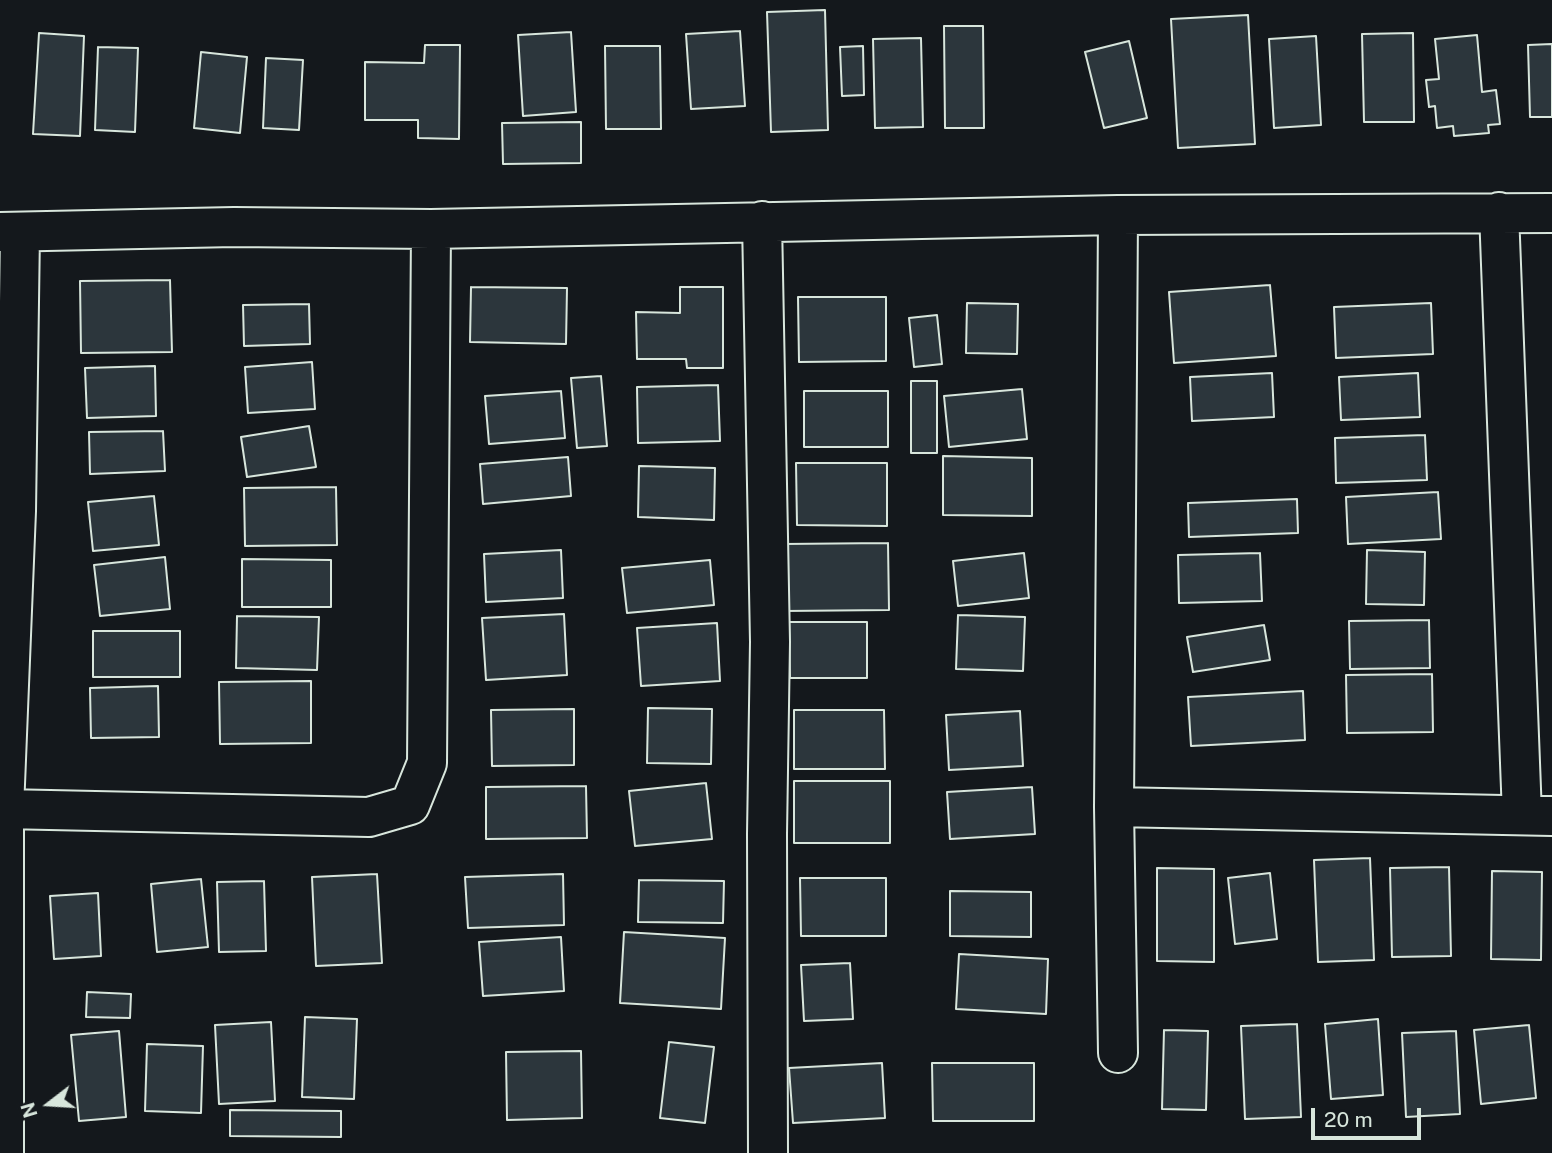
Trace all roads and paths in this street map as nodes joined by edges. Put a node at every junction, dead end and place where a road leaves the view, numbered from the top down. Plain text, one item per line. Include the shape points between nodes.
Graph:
1 (1499, 212) junction
2 (1552, 213) edge
3 (1118, 215) junction
4 (762, 221) junction
5 (431, 229) junction
6 (10, 232) edge
7 (1114, 807) junction
8 (4, 809) junction
9 (1537, 816) edge
10 (1118, 1053) dead end
11 (4, 1153) edge
12 (768, 1153) edge

1 - 2 street
1 - 3 street
1 - 9 street
3 - 4 street
3 - 7 street
4 - 5 street
4 - 12 street via 770,642
5 - 6 street
5 - 8 street via 427,762 410,805 369,817
6 - 8 street via 16,511
7 - 9 street
7 - 10 street
8 - 11 street

